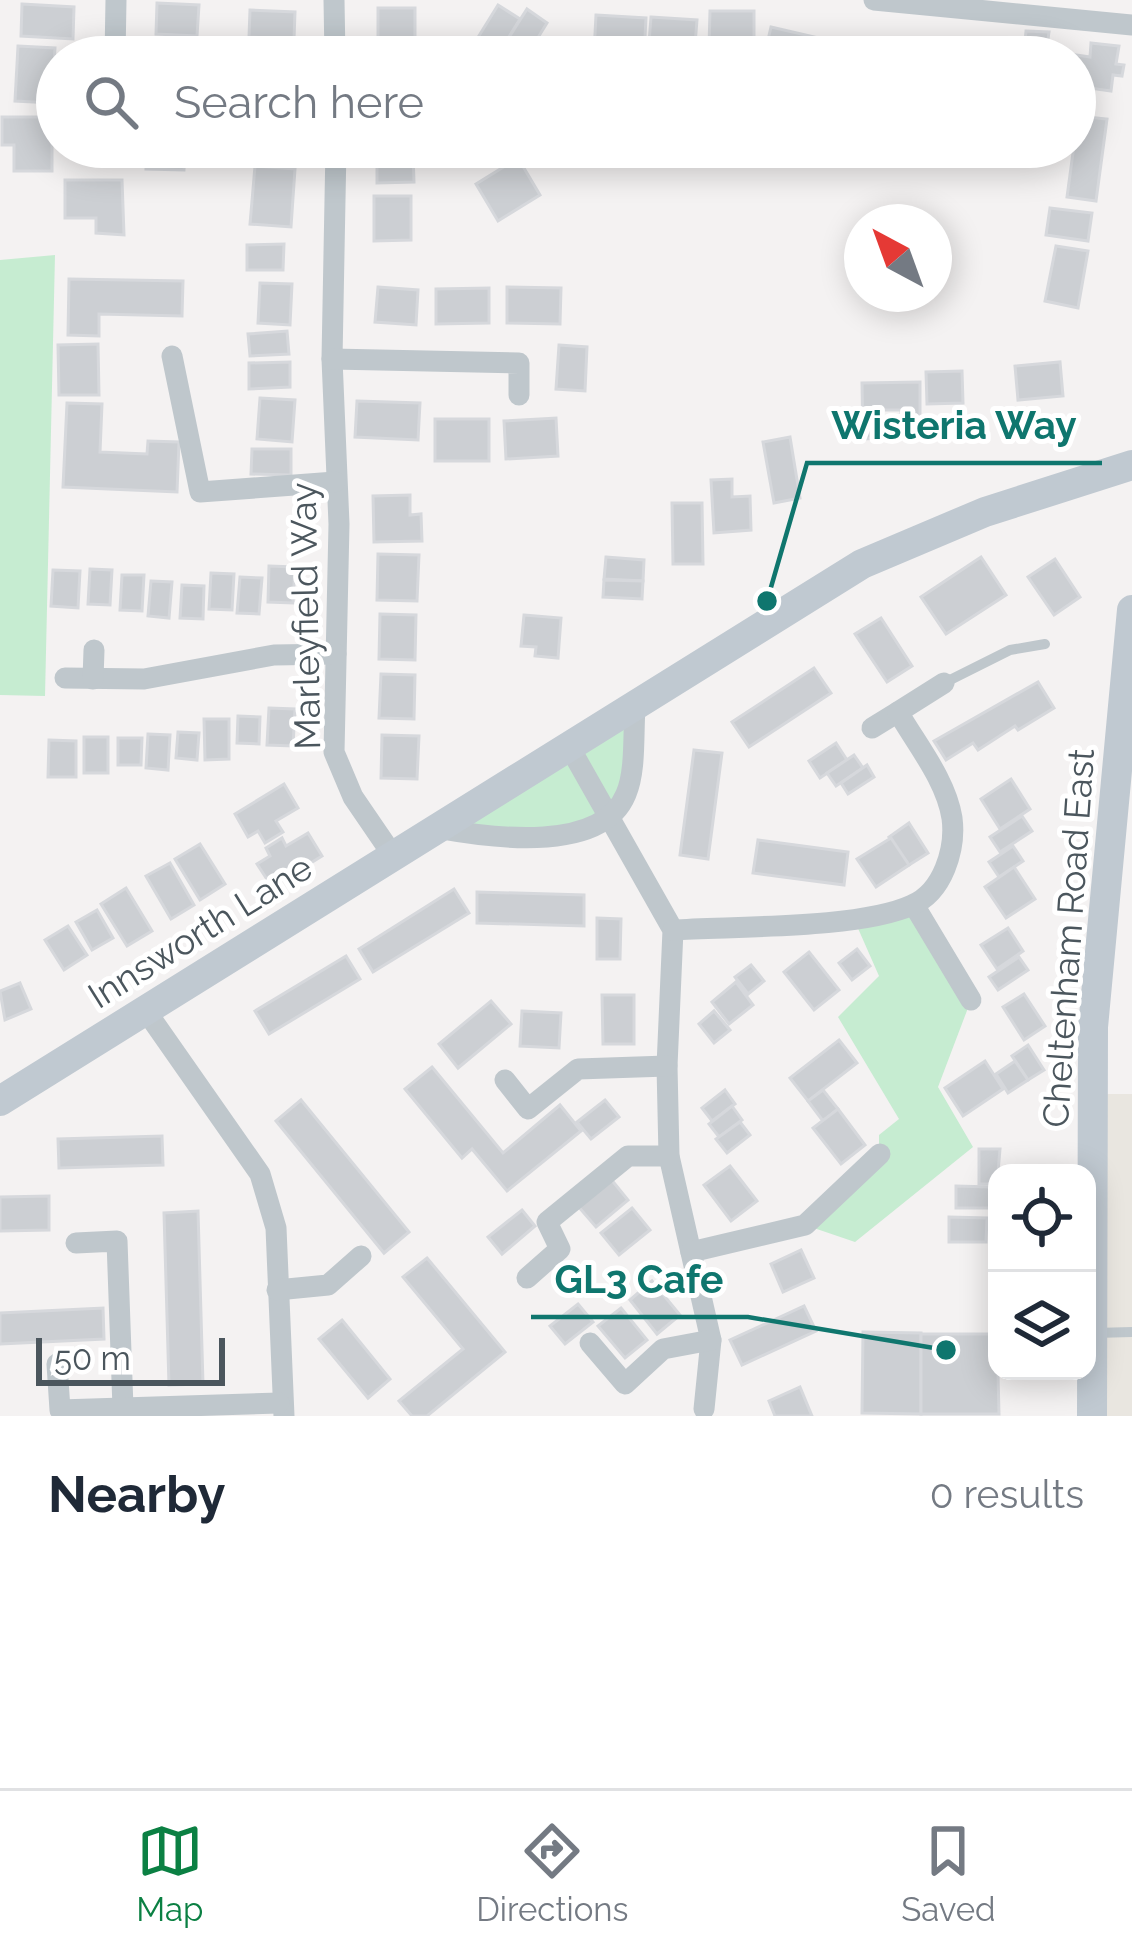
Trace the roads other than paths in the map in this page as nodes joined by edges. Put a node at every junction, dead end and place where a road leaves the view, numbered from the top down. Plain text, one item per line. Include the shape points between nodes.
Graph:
1 (116, 0) edge
2 (334, 0) edge
3 (874, 0) edge
4 (1132, 25) edge
5 (115, 36) edge
6 (335, 36) edge
7 (336, 168) edge
8 (172, 356) dead end
9 (332, 359) junction
10 (519, 395) dead end
11 (1132, 465) edge
12 (335, 482) junction
13 (1132, 610) edge
14 (1045, 644) dead end
15 (94, 650) dead end
16 (336, 654) junction
17 (65, 678) dead end
18 (93, 679) junction
19 (944, 683) joint
20 (635, 709) junction
21 (898, 712) junction
22 (872, 728) dead end
23 (570, 748) junction
24 (613, 816) junction
25 (442, 830) junction
26 (394, 857) junction
27 (1121, 864) edge
28 (914, 905) junction
29 (673, 930) junction
30 (970, 1000) dead end
31 (146, 1011) junction
32 (667, 1066) junction
33 (505, 1080) dead end
34 (0, 1101) edge
35 (880, 1154) dead end
36 (669, 1156) junction
37 (1090, 1164) edge
38 (76, 1243) dead end
39 (691, 1252) junction
40 (361, 1256) dead end
41 (527, 1278) dead end
42 (277, 1290) junction
43 (1132, 1332) edge
44 (1096, 1333) edge
45 (711, 1340) junction
46 (590, 1343) dead end
47 (57, 1364) dead end
48 (1092, 1380) edge
49 (123, 1408) junction
50 (281, 1409) edge
51 (60, 1413) edge
52 (699, 1414) edge
53 (1092, 1416) edge

1 - 5 street
2 - 6 street
3 - 4 street
7 - 9 street, Marleyfield Way
8 - 12 street via 200,492
9 - 10 street via 519,363
9 - 12 street, Marleyfield Way
11 - 20 street, Innsworth Lane via 985,512 862,564
12 - 16 street, Marleyfield Way
13 - 27 street, Cheltenham Road East
14 - 19 lane via 1010,650
15 - 18 street
16 - 18 street
16 - 26 street, Marleyfield Way via 334,752 352,797
17 - 18 street
19 - 21 street
20 - 23 street, Innsworth Lane
20 - 24 street via 628,792
21 - 22 street
21 - 28 street via 943,786 952,819 952,855
23 - 24 street
23 - 25 street, Innsworth Lane
24 - 25 street via 578,833
24 - 29 street
25 - 26 street, Innsworth Lane
26 - 31 street, Innsworth Lane
27 - 37 street, Cheltenham Road East via 1093,1027
28 - 29 street
28 - 30 street
29 - 32 street
31 - 34 street, Innsworth Lane
31 - 42 street via 260,1174 277,1228
32 - 33 street via 578,1069 528,1109
32 - 36 street
35 - 39 street via 805,1225
36 - 39 street
36 - 41 street via 628,1156 547,1222 560,1249
38 - 49 street via 117,1241
39 - 45 street
40 - 42 street via 328,1285
42 - 50 street
43 - 44 lane
45 - 46 street via 663,1348 625,1384
45 - 52 street
47 - 51 street
48 - 53 street, Cheltenham Road East
49 - 50 street
49 - 51 street

